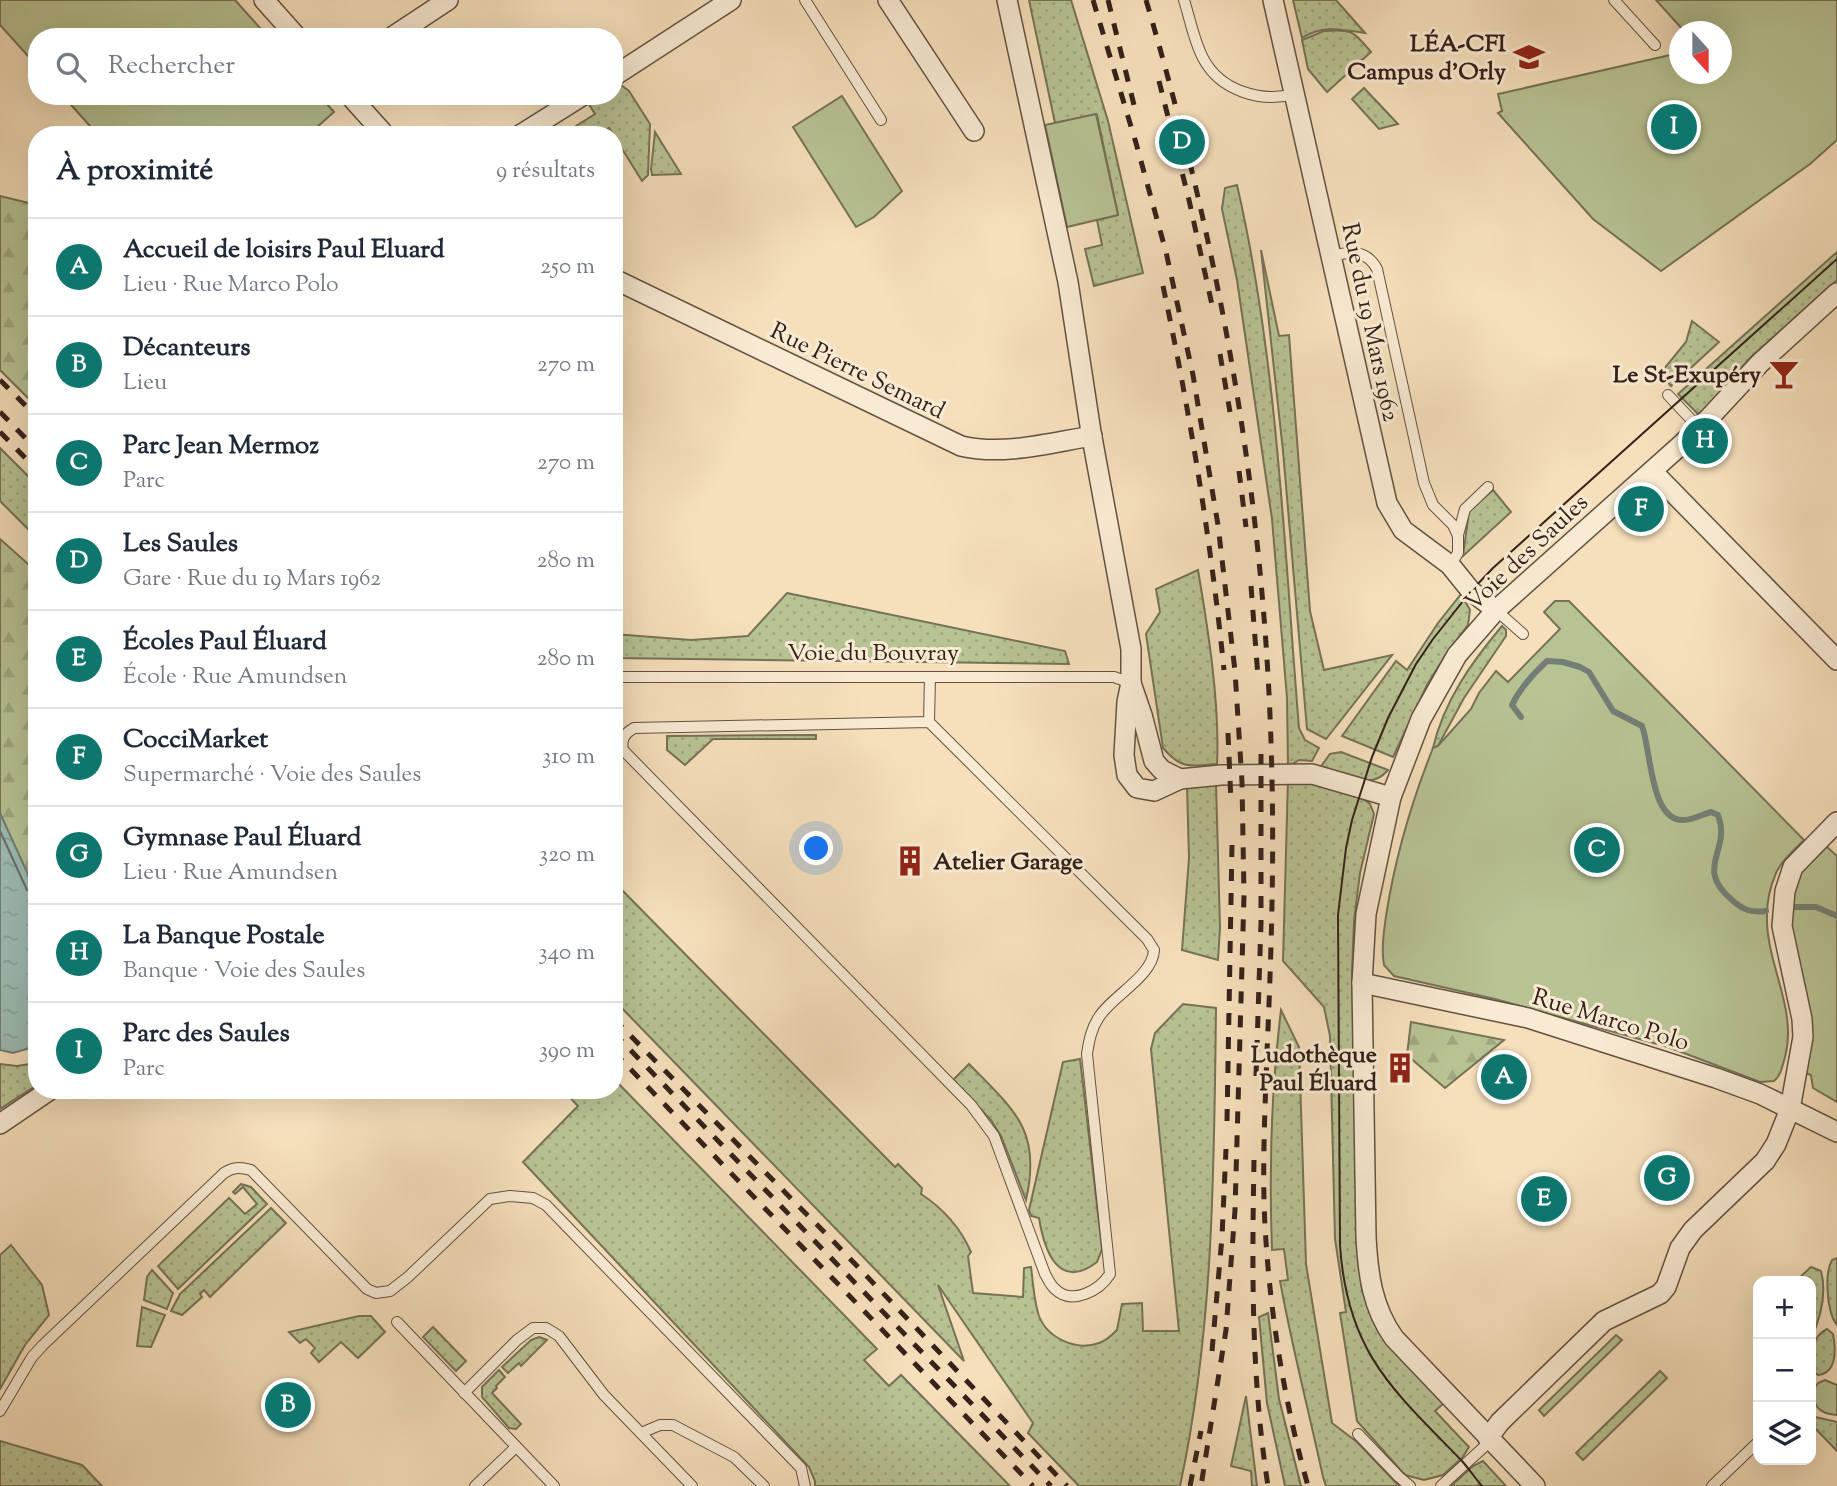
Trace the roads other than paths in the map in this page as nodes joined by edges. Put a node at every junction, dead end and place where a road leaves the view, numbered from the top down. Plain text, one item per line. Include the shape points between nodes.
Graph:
1 (264, 0) edge
2 (448, 0) edge
3 (731, 0) edge
4 (805, 0) edge
5 (888, 0) edge
6 (1007, 0) edge
7 (1184, 0) edge
8 (1273, 0) edge
9 (1614, 0) edge
10 (289, 28) edge
11 (406, 28) edge
12 (1655, 45) dead end
13 (623, 70) edge
14 (1295, 94) junction
15 (358, 105) edge
16 (568, 105) edge
17 (881, 120) dead end
18 (377, 126) edge
19 (534, 126) edge
20 (974, 131) dead end
21 (1332, 256) junction
22 (623, 283) edge
23 (1837, 293) edge
24 (1668, 395) dead end
25 (1699, 428) junction
26 (1092, 436) junction
27 (1652, 471) junction
28 (1488, 487) dead end
29 (1458, 536) junction
30 (1450, 565) junction
31 (1496, 610) junction
32 (1523, 634) dead end
33 (1837, 660) edge
34 (623, 677) edge
35 (930, 677) junction
36 (1131, 682) junction
37 (929, 722) junction
38 (623, 740) edge
39 (623, 750) edge
40 (1180, 779) junction
41 (1391, 797) junction
42 (1837, 822) edge
43 (1362, 983) junction
44 (37, 1099) edge
45 (1790, 1110) junction
46 (0, 1124) edge
47 (1837, 1132) edge
48 (397, 1322) dead end
49 (464, 1393) junction
50 (0, 1411) edge
51 (641, 1433) junction
52 (1358, 1434) dead end
53 (1488, 1438) junction
54 (516, 1447) junction
55 (1753, 1447) edge
56 (475, 1486) edge
57 (554, 1486) edge
58 (692, 1486) edge
59 (764, 1486) edge
60 (805, 1486) edge
61 (1410, 1486) edge
62 (1441, 1486) edge
63 (1535, 1486) edge
64 (1712, 1486) edge

1 - 10 street
2 - 11 street
3 - 13 street
4 - 17 lane
5 - 20 street
6 - 26 street via 1068,282
7 - 14 lane via 1203,60 1223,81 1266,98
8 - 14 street, Rue du 19 Mars 1962
9 - 12 lane
14 - 21 street, Rue du 19 Mars 1962
15 - 18 street
16 - 19 street
21 - 29 lane via 1362,254 1377,269 1424,483 1433,505
21 - 30 street, Rue du 19 Mars 1962 via 1387,503 1403,530
22 - 26 street, Rue Pierre Semard via 961,446 1005,450
23 - 25 street, Voie des Saules via 1760,363
24 - 25 lane
25 - 27 street, Voie des Saules
26 - 36 street via 1131,649
27 - 31 street, Voie des Saules
27 - 33 street
28 - 29 lane via 1465,509
29 - 30 lane via 1458,553
30 - 31 street, Rue du 19 Mars 1962 via 1471,591
31 - 32 lane
31 - 41 street, Voie des Saules via 1457,655 1435,692
34 - 35 lane, Voie du Bouvray
35 - 36 lane, Voie du Bouvray via 1114,677
35 - 37 lane
36 - 40 street via 1152,757 1162,770
36 - 40 street via 1124,738 1127,775 1137,788 1150,792
37 - 38 lane via 634,728
37 - 39 lane via 1154,950 1150,965 1100,1015 1090,1034 1087,1054 1110,1273 1089,1293 1070,1296 1055,1290 994,1136 971,1105
40 - 41 street via 1312,774
41 - 43 street, Voie des Saules via 1366,914
42 - 45 street via 1793,867 1785,891 1782,926 1803,1037
43 - 45 street, Rue Marco Polo via 1528,1018 1716,1078
43 - 53 street, Voie des Saules via 1370,1284 1394,1338
44 - 46 street
45 - 47 street, Rue Marco Polo
45 - 53 street via 1765,1161 1680,1248 1660,1294 1604,1321
48 - 49 lane
49 - 51 lane via 517,1340 533,1328 546,1328 559,1336 604,1395
49 - 54 lane
50 - 60 lane via 43,1345 224,1173 241,1167 251,1170 376,1293 390,1291 408,1277 490,1199 533,1198 546,1205 801,1468
51 - 58 lane
51 - 59 lane via 673,1425 734,1457
52 - 61 lane
53 - 62 lane
53 - 63 street, Voie des Saules
54 - 56 lane
54 - 57 lane
55 - 64 lane

